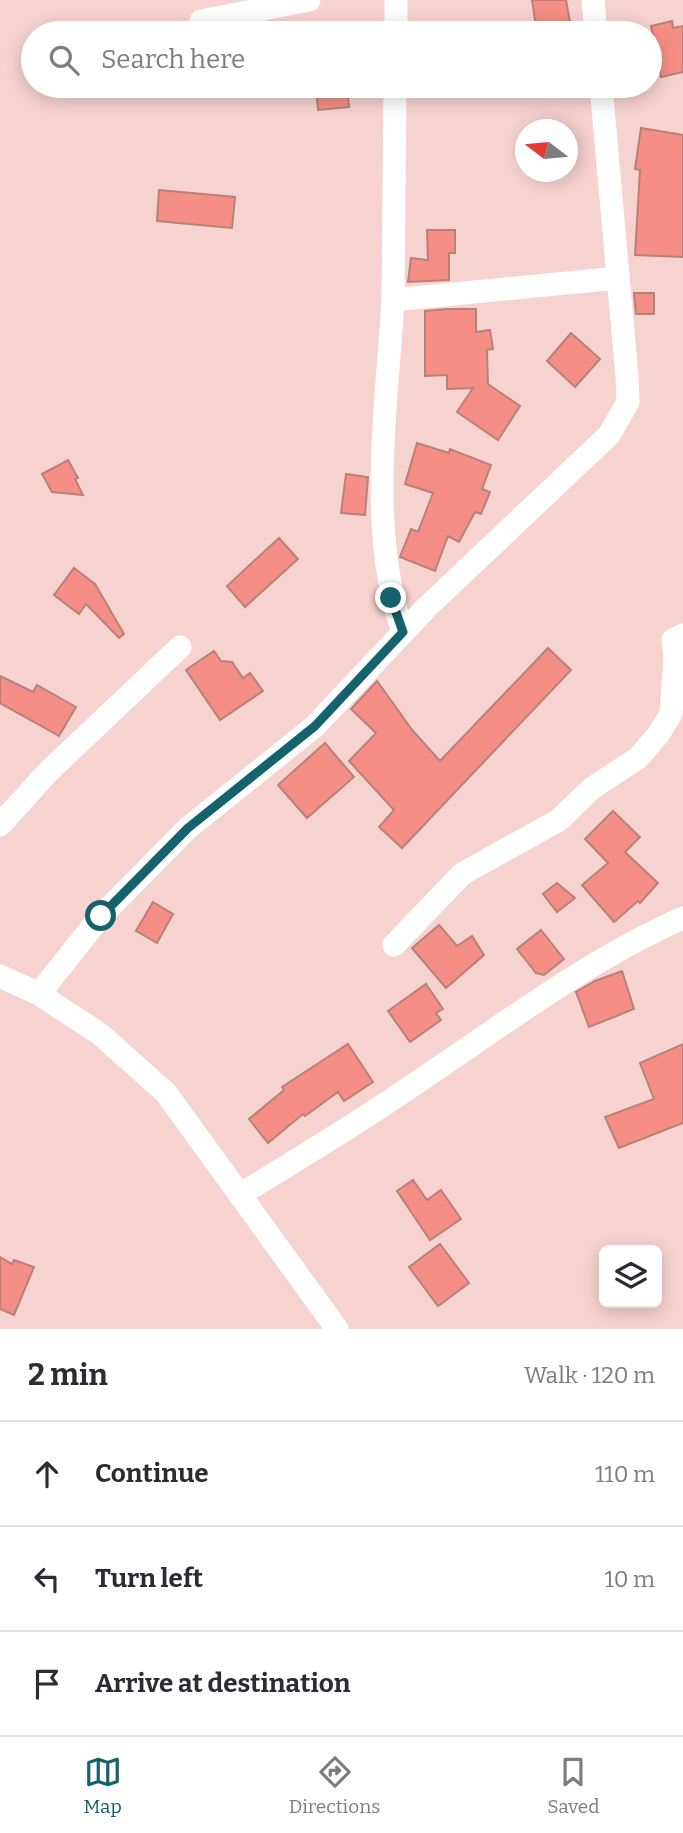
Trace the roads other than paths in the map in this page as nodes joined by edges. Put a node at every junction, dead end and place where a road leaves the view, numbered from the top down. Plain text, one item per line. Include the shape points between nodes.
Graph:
1 (309, 0) edge
2 (396, 0) edge
3 (593, 0) edge
4 (201, 20) dead end
5 (396, 21) edge
6 (595, 21) edge
7 (395, 98) edge
8 (602, 98) edge
9 (618, 278) junction
10 (393, 300) junction
11 (403, 632) junction
12 (683, 635) edge
13 (180, 647) dead end
14 (0, 825) edge
15 (683, 918) edge
16 (394, 945) dead end
17 (0, 975) edge
18 (39, 994) junction
19 (241, 1194) junction
20 (337, 1329) edge

1 - 4 street
2 - 5 street
3 - 6 street
7 - 10 street
8 - 9 street
9 - 10 street
9 - 11 street via 628,402 609,436
10 - 11 street via 382,497 391,598
11 - 18 street via 315,726 188,828 101,916
12 - 16 street via 673,640 671,714 638,758 591,789 559,820 462,874
13 - 14 street via 48,772
15 - 19 street via 642,936 523,1008 404,1092
17 - 18 street
18 - 19 street via 100,1034 166,1093
19 - 20 street

